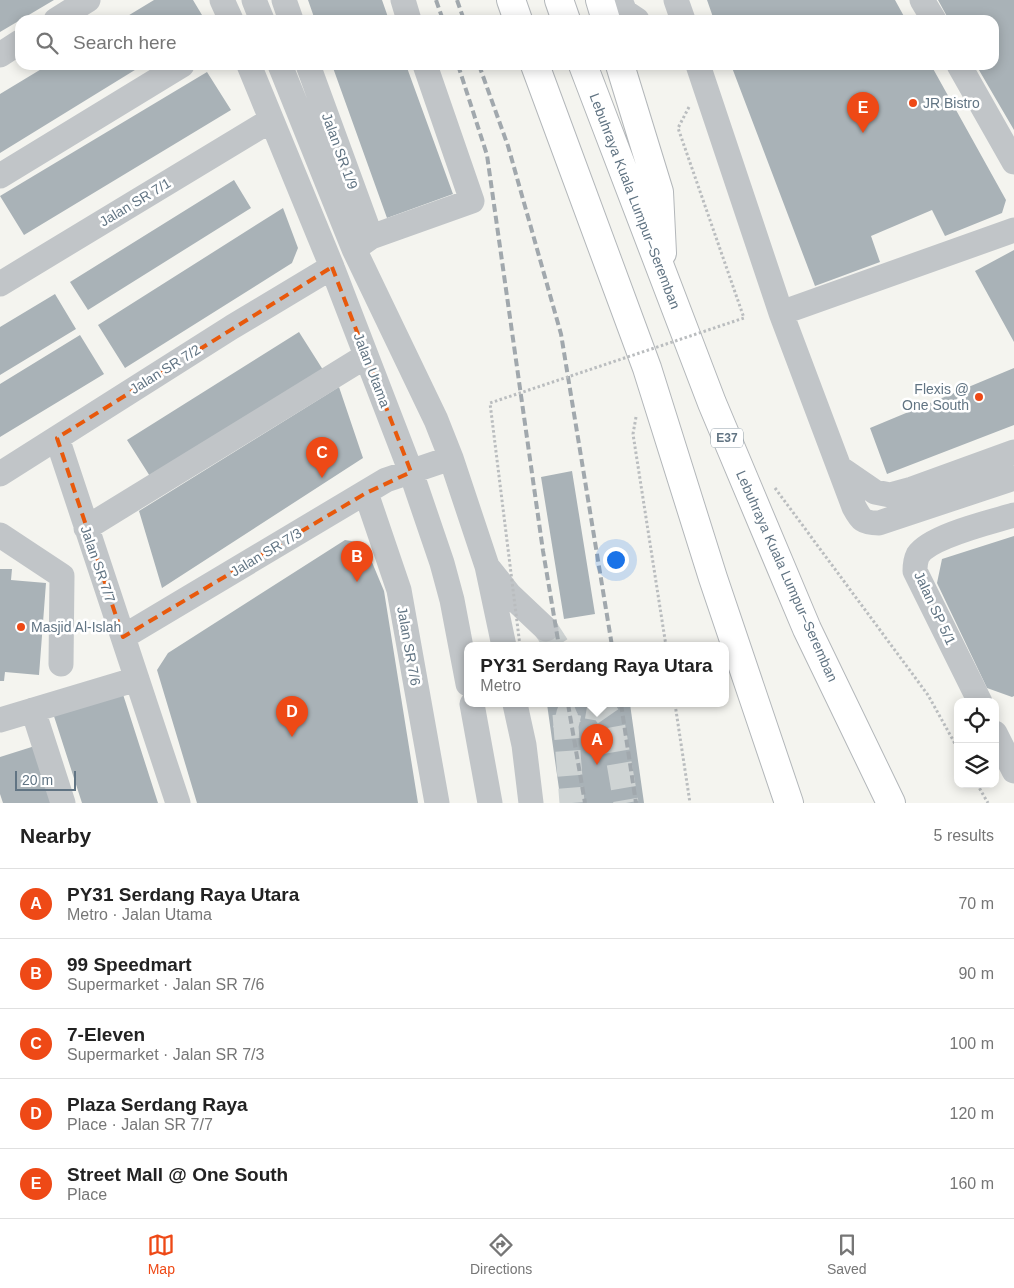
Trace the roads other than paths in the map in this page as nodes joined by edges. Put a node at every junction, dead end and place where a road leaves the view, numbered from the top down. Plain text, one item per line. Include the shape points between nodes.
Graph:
1 (88, 0) edge
2 (222, 0) edge
3 (254, 0) edge
4 (284, 0) edge
5 (402, 0) edge
6 (511, 0) edge
7 (559, 0) edge
8 (600, 0) edge
9 (620, 0) edge
10 (676, 0) edge
11 (922, 0) edge
12 (64, 15) edge
13 (228, 15) edge
14 (260, 15) edge
15 (289, 15) edge
16 (408, 15) edge
17 (516, 15) edge
18 (564, 15) edge
19 (604, 15) edge
20 (630, 15) edge
21 (681, 15) edge
22 (931, 15) edge
23 (15, 45) edge
24 (0, 55) edge
25 (174, 70) edge
26 (251, 70) edge
27 (282, 70) edge
28 (310, 70) edge
29 (427, 70) edge
30 (537, 70) edge
31 (585, 70) edge
32 (622, 70) edge
33 (962, 70) edge
34 (701, 73) edge
35 (271, 120) junction
36 (1014, 162) edge
37 (0, 176) edge
38 (1014, 230) edge
39 (363, 243) junction
40 (332, 267) junction
41 (662, 274) junction
42 (2, 279) edge
43 (781, 314) junction
44 (366, 356) junction
45 (56, 438) junction
46 (1014, 452) edge
47 (451, 458) junction
48 (840, 468) junction
49 (411, 472) junction
50 (0, 474) edge
51 (1014, 478) edge
52 (366, 493) junction
53 (1014, 514) edge
54 (86, 528) junction
55 (0, 535) edge
56 (487, 566) junction
57 (546, 628) tunnel mouth
58 (122, 637) junction
59 (503, 642) edge
60 (61, 664) dead end
61 (464, 665) edge
62 (137, 679) junction
63 (978, 698) edge
64 (473, 707) edge
65 (516, 707) edge
66 (33, 710) junction
67 (0, 720) edge
68 (1014, 726) edge
69 (999, 731) edge
70 (999, 740) edge
71 (1014, 771) edge
72 (63, 803) edge
73 (178, 803) edge
74 (438, 803) edge
75 (490, 803) edge
76 (531, 803) edge
77 (789, 803) edge
78 (891, 803) edge

1 - 12 street
2 - 13 street
3 - 14 street
4 - 15 street
5 - 16 street
6 - 17 highway
7 - 18 highway
8 - 19 highway
9 - 20 street
10 - 21 street
11 - 22 street
23 - 24 street
25 - 37 street
26 - 35 street, Jalan Utama
27 - 39 street
28 - 39 street, Jalan SR 1/9
29 - 39 street via 472,201
30 - 77 highway via 647,368
31 - 41 highway, Lebuhraya Kuala Lumpur–Seremban / E37
32 - 41 highway via 659,192
33 - 36 street
34 - 43 street
35 - 40 street, Jalan Utama
35 - 42 street, Jalan SR 7/1
38 - 43 street
39 - 47 street
40 - 44 street, Jalan Utama
40 - 45 street, Jalan SR 7/2
41 - 78 highway, Lebuhraya Kuala Lumpur–Seremban / E37 via 807,629
43 - 48 street
44 - 49 street, Jalan Utama
44 - 54 street
45 - 50 street, Jalan SR 7/2
45 - 54 street, Jalan SR 7/7
46 - 48 street via 890,495 875,492
47 - 49 street, Jalan SR 7/3
47 - 56 street
48 - 51 street via 854,507 861,519 868,523 878,523
49 - 52 street, Jalan SR 7/3 via 386,480
49 - 61 street, Jalan Utama via 442,563
52 - 58 street, Jalan SR 7/3
52 - 74 street, Jalan SR 7/6 via 399,590
53 - 63 street, Jalan SP 5/1 via 938,539 917,556 915,571
54 - 58 street, Jalan SR 7/7
55 - 60 street via 62,576
56 - 57 street via 509,594
56 - 59 street
58 - 62 street, Jalan SR 7/7
62 - 66 street
62 - 73 street, Jalan SR 7/7
64 - 75 street
65 - 76 street
66 - 67 street
66 - 72 street
68 - 69 street
70 - 71 street

